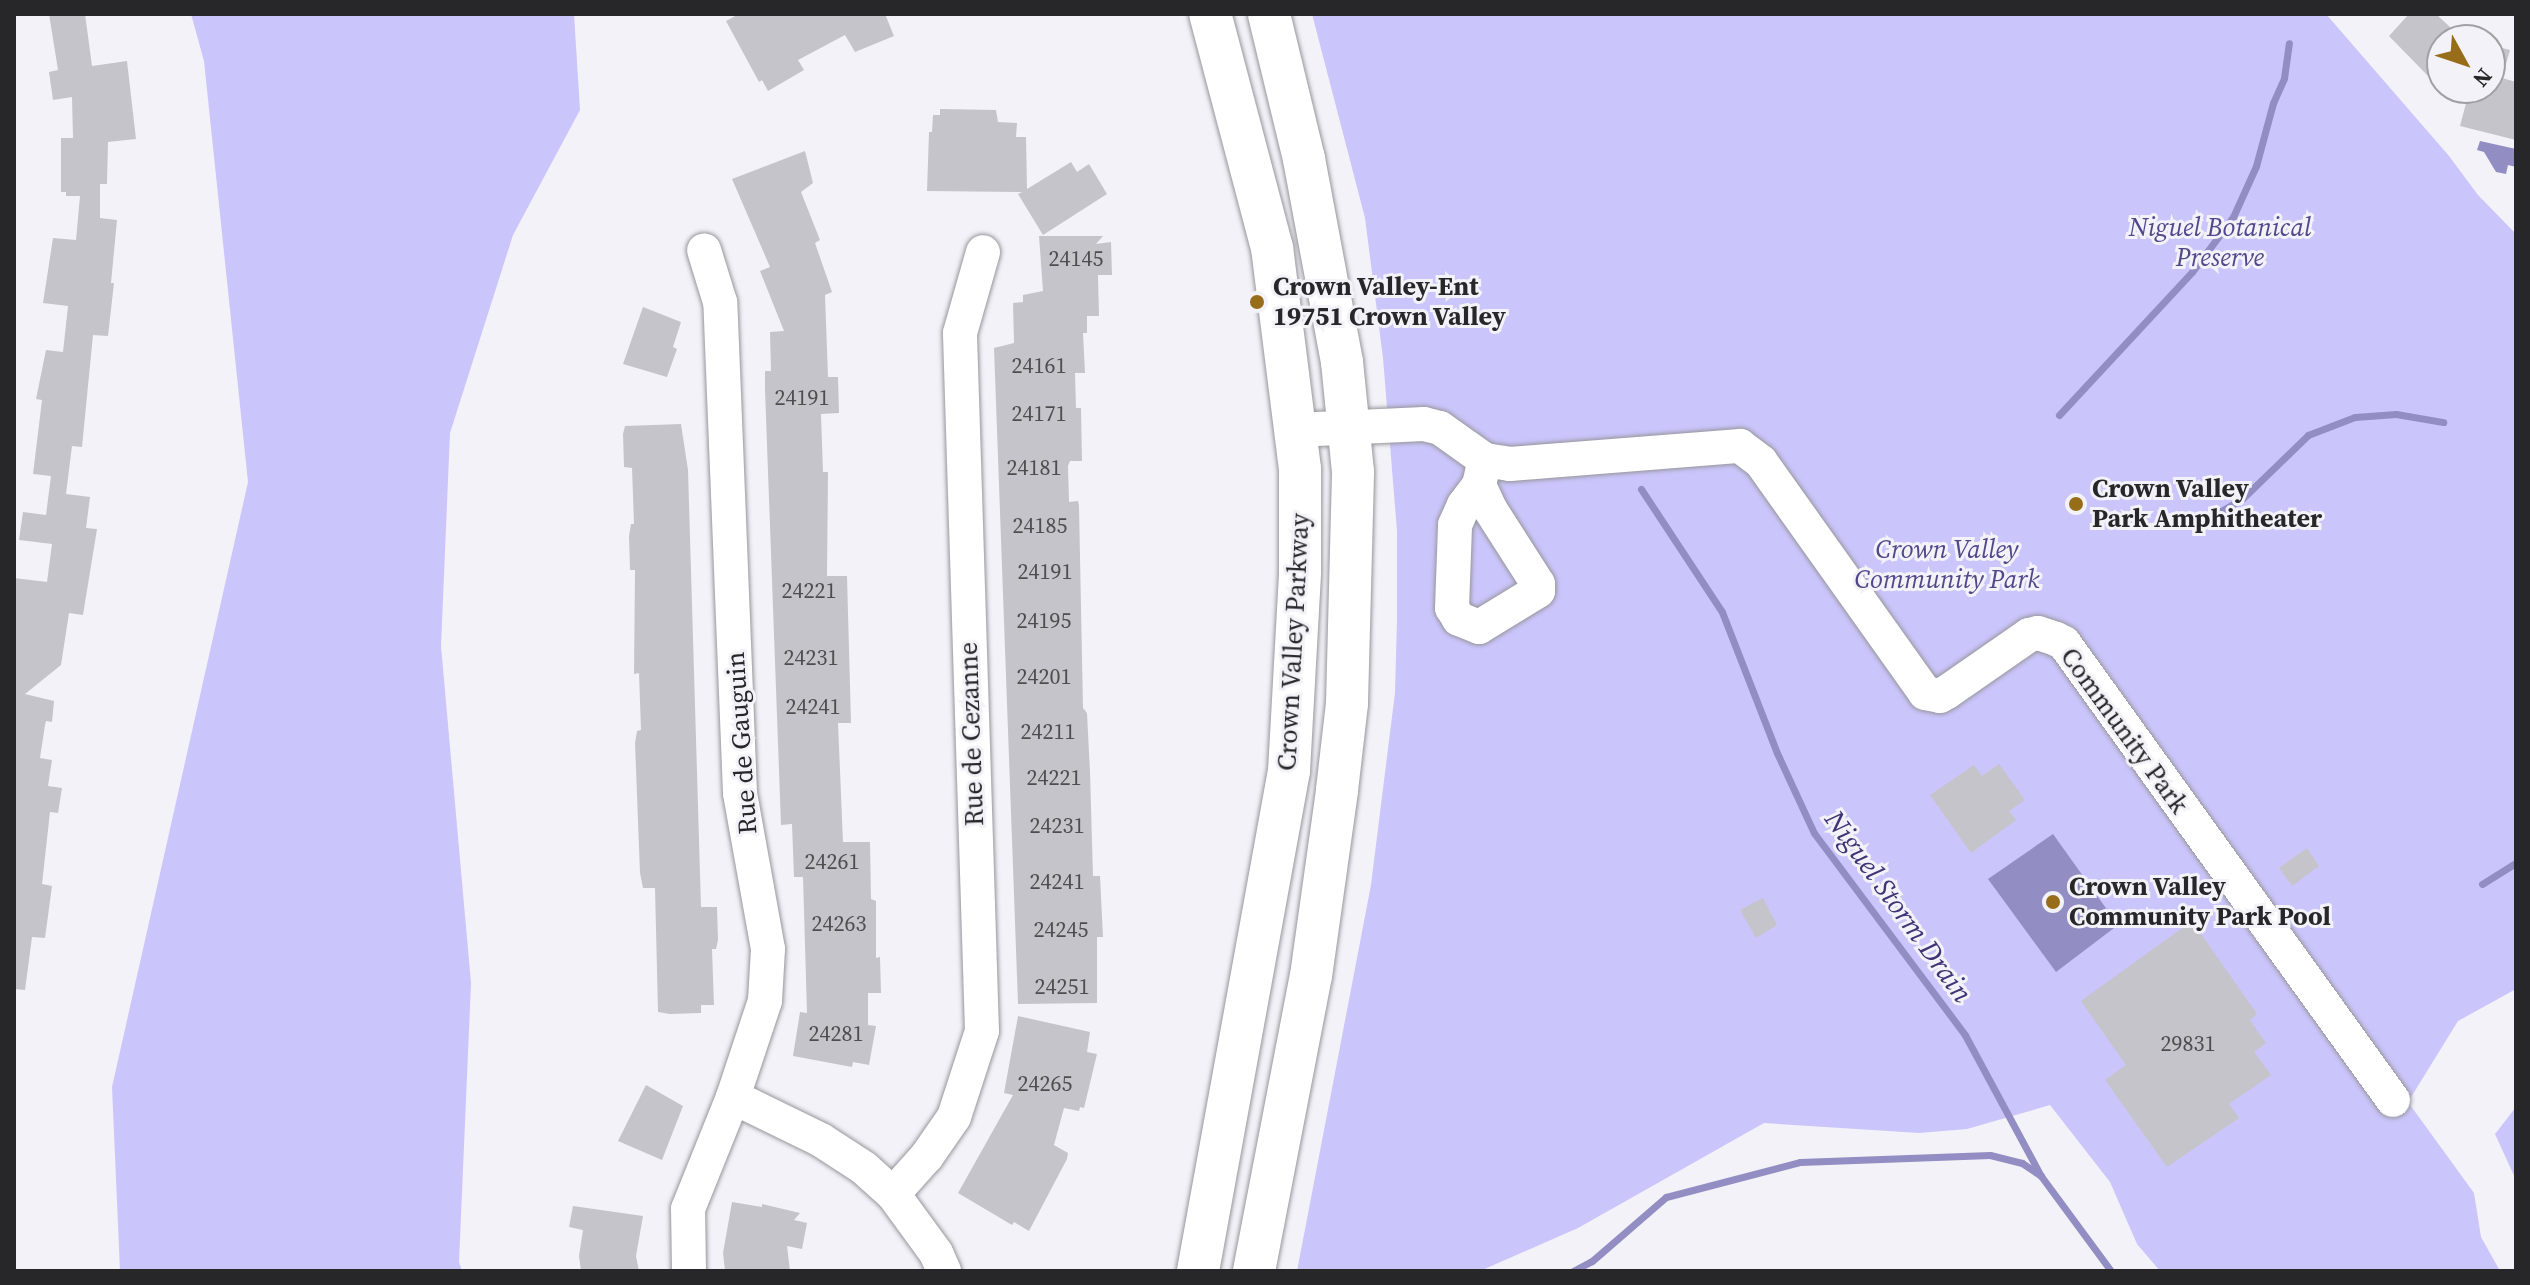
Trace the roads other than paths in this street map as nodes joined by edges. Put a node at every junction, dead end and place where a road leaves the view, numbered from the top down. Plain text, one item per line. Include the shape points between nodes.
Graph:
1 (1210, 14) edge
2 (1269, 14) edge
3 (704, 250) dead end
4 (983, 252) dead end
5 (1349, 427) junction
6 (1295, 430) junction
7 (733, 1097) junction
8 (2393, 1100) dead end
9 (893, 1194) junction
10 (689, 1271) edge
11 (944, 1271) edge
12 (1198, 1271) edge
13 (1254, 1271) edge

1 - 6 main road, Crown Valley Parkway via 1272,248
2 - 5 main road, Crown Valley Parkway via 1316,221
3 - 7 street, Rue de Gauguin via 720,302 740,793 768,949 765,1001
4 - 9 street, Rue de Cezanne via 960,333 982,1031 954,1117
5 - 6 street, Community Park
5 - 8 street, Community Park via 1440,428 1482,472 1510,464 1740,446 1761,462 1925,693 1940,696 2029,635 2048,635 2064,643
5 - 13 main road, Crown Valley Parkway via 1351,609 1339,776 1311,976
6 - 12 main road, Crown Valley Parkway via 1300,572 1289,771
7 - 9 street via 821,1140
7 - 10 street, Rue de Gauguin via 688,1209
9 - 11 street

